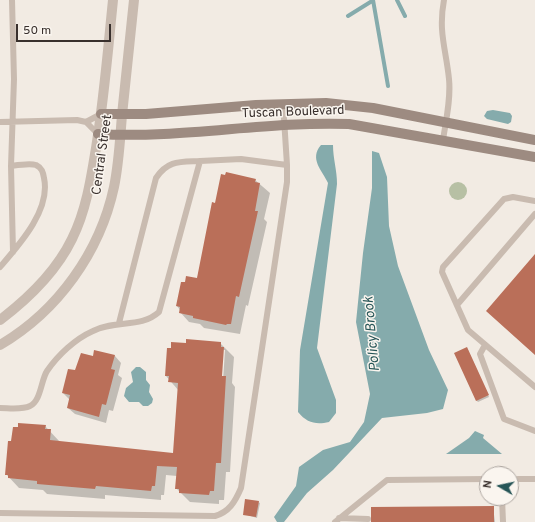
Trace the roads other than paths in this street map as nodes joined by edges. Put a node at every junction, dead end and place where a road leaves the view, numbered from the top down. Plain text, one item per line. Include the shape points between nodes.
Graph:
1 (12, 0) edge
2 (114, 0) edge
3 (134, 0) edge
4 (444, 0) edge
5 (283, 104) junction
6 (101, 114) junction
7 (122, 114) junction
8 (13, 121) junction
9 (0, 122) edge
10 (86, 122) junction
11 (446, 123) junction
12 (284, 125) junction
13 (98, 134) junction
14 (120, 135) junction
15 (443, 140) junction
16 (535, 140) edge
17 (535, 158) edge
18 (200, 161) junction
19 (287, 165) junction
20 (11, 166) junction
21 (535, 201) edge
22 (535, 214) edge
23 (13, 252) junction
24 (0, 267) edge
25 (457, 305) junction
26 (0, 320) edge
27 (119, 323) junction
28 (0, 344) edge
29 (485, 344) junction
30 (535, 388) edge
31 (1, 406) edge
32 (535, 431) edge
33 (479, 479) edge
34 (535, 479) edge
35 (519, 480) edge
36 (502, 506) edge
37 (0, 513) edge
38 (368, 518) dead end
39 (337, 520) edge
40 (503, 522) edge

1 - 8 lane
2 - 6 street, Central Street
3 - 7 street, Central Street
4 - 11 lane via 441,31 449,79
5 - 7 main road, Tuscan Boulevard
5 - 11 main road, Tuscan Boulevard via 344,104
5 - 12 lane
6 - 7 main road, Tuscan Boulevard
6 - 10 lane
6 - 13 street, Central Street
7 - 14 street, Central Street
8 - 9 lane
8 - 10 lane
8 - 20 lane
10 - 13 lane
11 - 15 lane
11 - 16 main road, Tuscan Boulevard
12 - 14 main road, Tuscan Boulevard
12 - 15 main road, Tuscan Boulevard via 349,124
12 - 19 lane
13 - 14 main road, Tuscan Boulevard
13 - 26 street, Central Street via 90,186 72,239 53,270 35,291
14 - 28 street, Central Street via 114,187 101,228 81,267 49,306
15 - 17 main road, Tuscan Boulevard
18 - 19 lane via 241,159
18 - 27 lane via 158,312 145,321
18 - 27 lane via 172,163 163,168 156,178
19 - 37 lane via 242,488 230,508 215,516
20 - 23 lane
20 - 23 lane via 36,165 42,170 45,181 39,212 31,228
21 - 25 lane via 513,197 504,199 442,267
22 - 25 lane
23 - 24 lane
25 - 29 lane via 468,330
27 - 31 lane via 91,331 61,354 42,380 31,406
29 - 30 lane
29 - 32 lane via 480,354 504,419
33 - 39 lane via 387,480
34 - 35 lane
36 - 40 lane
38 - 39 lane

